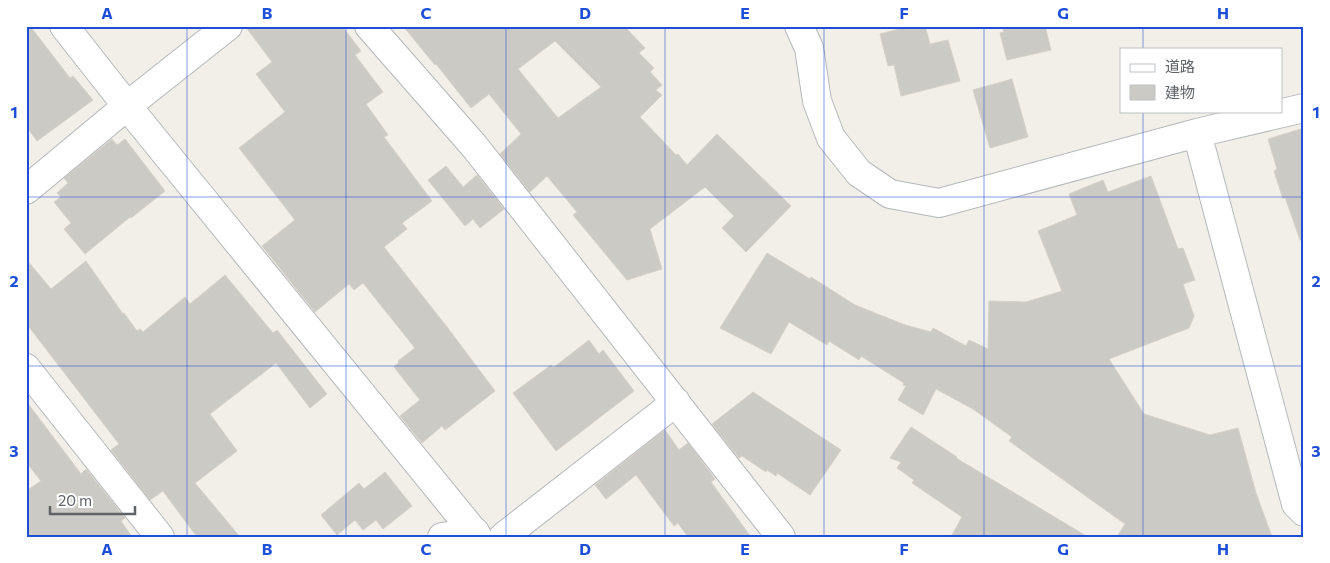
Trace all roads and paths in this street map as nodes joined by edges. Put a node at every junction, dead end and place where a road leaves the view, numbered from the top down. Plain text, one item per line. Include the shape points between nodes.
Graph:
1 (64, 26) edge
2 (228, 26) edge
3 (369, 26) edge
4 (801, 27) edge
5 (127, 106) junction
6 (1304, 108) edge
7 (1197, 133) junction
8 (26, 190) edge
9 (26, 368) edge
10 (35, 395) edge
11 (676, 402) junction
12 (1304, 512) edge
13 (476, 534) edge
14 (160, 537) edge
15 (442, 537) edge
16 (503, 537) edge
17 (781, 537) edge

1 - 5 street
2 - 5 street
3 - 11 street via 475,147
4 - 7 street via 809,48 817,101 831,138 860,173 890,194 939,203
5 - 8 street
5 - 13 street
6 - 7 street
7 - 12 street via 1296,504
9 - 10 street
10 - 14 street
11 - 16 street
11 - 17 street
13 - 15 street

